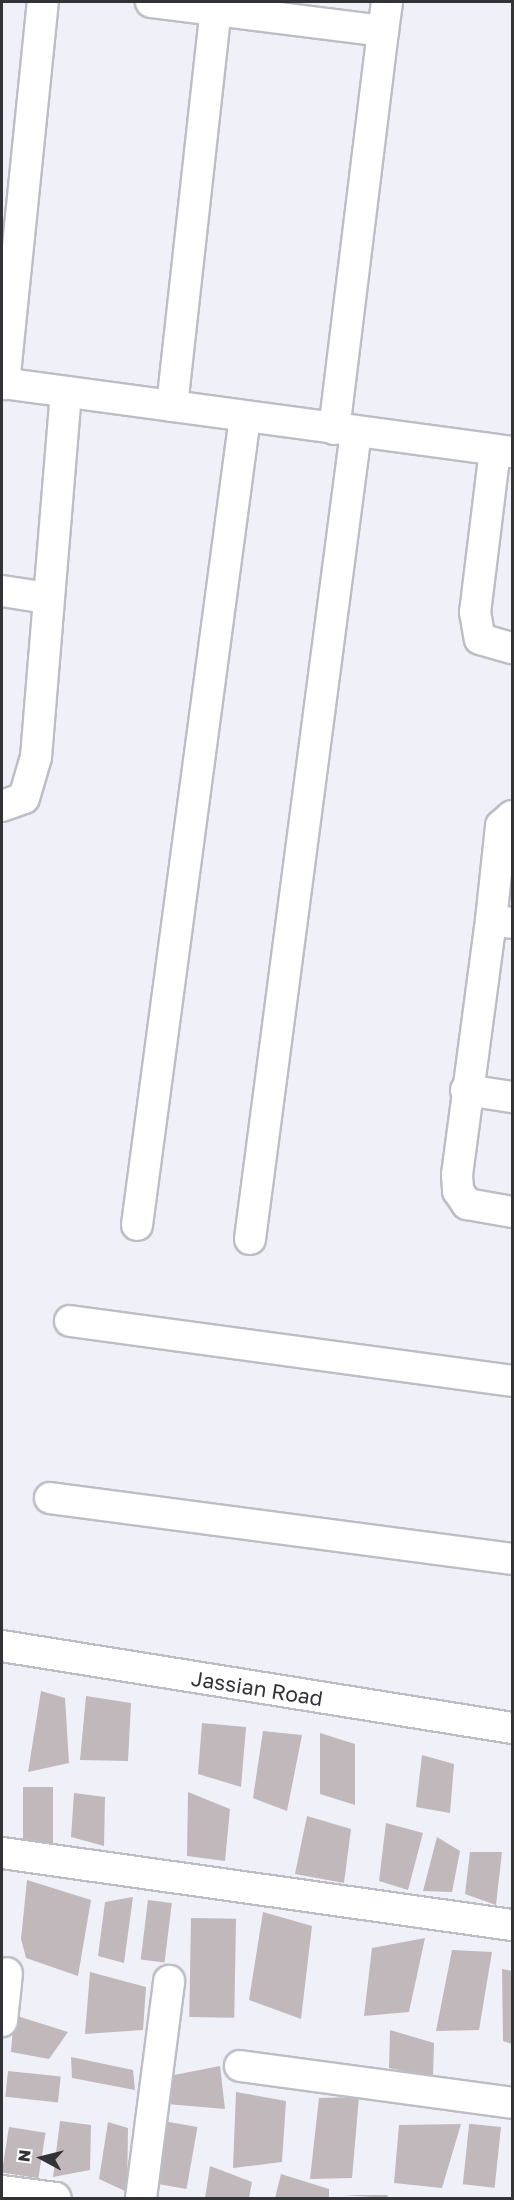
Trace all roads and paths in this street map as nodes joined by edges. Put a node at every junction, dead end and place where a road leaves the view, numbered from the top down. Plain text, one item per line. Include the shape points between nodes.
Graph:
1 (43, 2) edge
2 (151, 2) edge
3 (387, 2) edge
4 (216, 10) junction
5 (383, 31) junction
6 (3, 383) edge
7 (66, 392) junction
8 (172, 406) junction
9 (245, 417) junction
10 (345, 430) junction
11 (504, 451) edge
12 (2, 591) edge
13 (47, 597) junction
14 (513, 648) edge
15 (2, 807) edge
16 (513, 816) edge
17 (502, 921) edge
18 (466, 1090) junction
19 (513, 1097) edge
20 (513, 1212) edge
21 (137, 1225) dead end
22 (250, 1239) dead end
23 (70, 1322) dead end
24 (513, 1381) edge
25 (50, 1498) dead end
26 (513, 1559) edge
27 (2, 1646) edge
28 (513, 1728) edge
29 (2, 1853) edge
30 (513, 1925) edge
31 (7, 1973) dead end
32 (169, 1981) dead end
33 (2, 2021) edge
34 (240, 2066) dead end
35 (513, 2103) edge
36 (2, 2191) edge
37 (56, 2199) edge
38 (141, 2199) edge

1 - 6 street
2 - 4 street
3 - 5 street
4 - 5 street
4 - 8 street
5 - 10 street
6 - 7 street
7 - 8 street
7 - 13 street
8 - 9 street
9 - 10 street
9 - 21 street
10 - 11 street
10 - 22 street
11 - 14 street via 475,612 480,639
12 - 13 street
13 - 15 street via 36,757 24,798
16 - 17 street via 501,826
17 - 18 street
18 - 19 street
18 - 20 street via 458,1191 467,1204
23 - 24 street
25 - 26 street
27 - 28 street, Jassian Road
29 - 30 street
31 - 33 street
32 - 38 street
34 - 35 street
36 - 37 street

